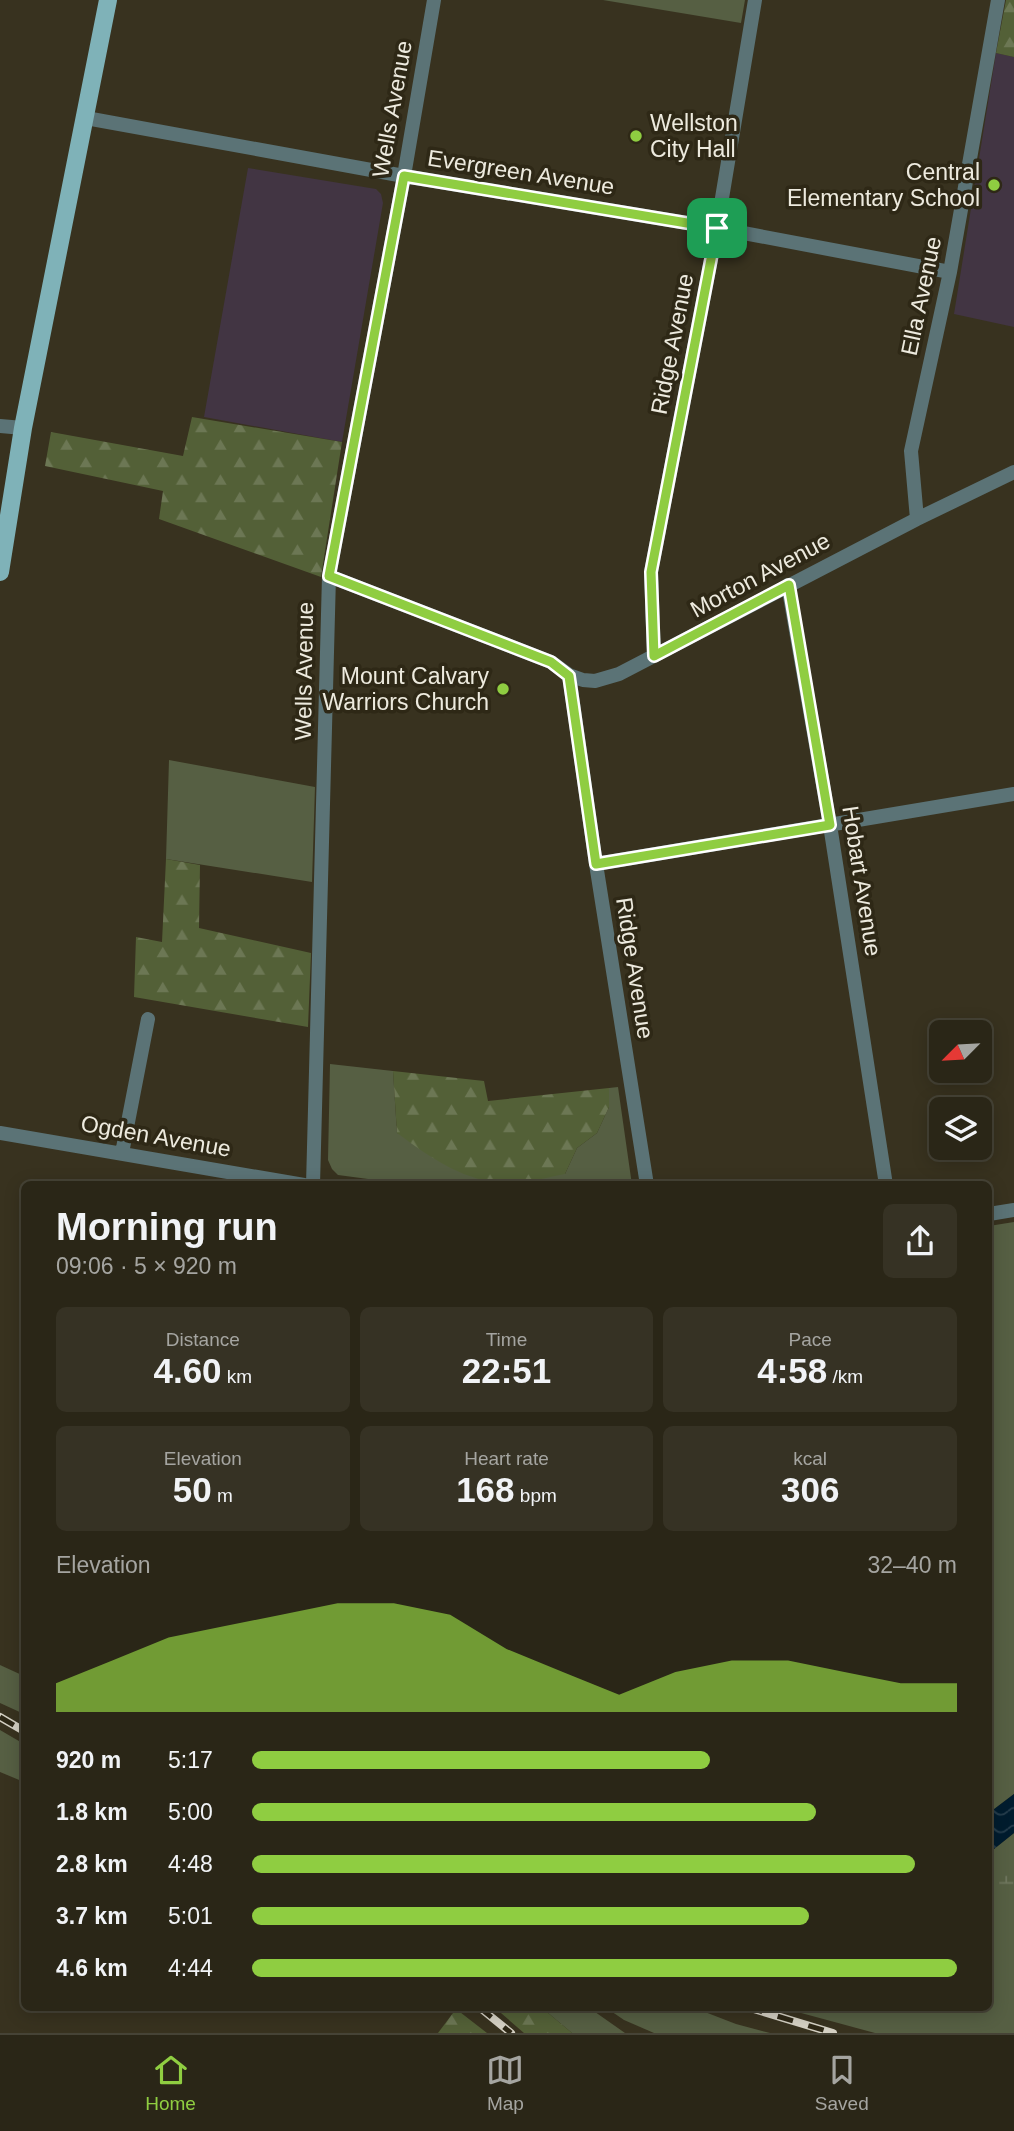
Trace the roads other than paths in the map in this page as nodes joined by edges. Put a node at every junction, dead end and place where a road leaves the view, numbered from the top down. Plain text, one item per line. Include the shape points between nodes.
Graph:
1 (108, 0) edge
2 (434, 0) edge
3 (755, 0) edge
4 (998, 0) edge
5 (86, 118) junction
6 (404, 176) junction
7 (717, 228) junction
8 (950, 272) junction
9 (0, 426) edge
10 (23, 428) junction
11 (1014, 472) edge
12 (917, 519) junction
13 (0, 572) edge
14 (329, 576) junction
15 (789, 585) junction
16 (654, 656) junction
17 (569, 676) junction
18 (1014, 794) edge
19 (830, 825) junction
20 (596, 864) junction
21 (148, 1019) dead end
22 (0, 1133) edge
23 (122, 1153) junction
24 (281, 1181) edge
25 (313, 1181) edge
26 (646, 1181) edge
27 (885, 1181) edge
28 (1014, 1210) edge
29 (992, 1214) edge

1 - 5 main road
2 - 6 street, Wells Avenue
3 - 7 street, Ridge Avenue
4 - 8 street, Ella Avenue
5 - 6 street, Evergreen Avenue
5 - 10 main road
6 - 7 street, Evergreen Avenue
6 - 14 street, Wells Avenue
7 - 8 street, Evergreen Avenue
7 - 16 street, Ridge Avenue via 651,572
8 - 12 street, Ella Avenue via 911,451
9 - 10 street
10 - 13 main road
11 - 12 street, Morton Avenue
12 - 15 street, Morton Avenue
14 - 17 street, Morton Avenue via 551,662
14 - 25 street, Wells Avenue
15 - 16 street, Morton Avenue
15 - 19 street, Hobart Avenue
16 - 17 street, Morton Avenue via 608,678 595,681
17 - 20 street, Ridge Avenue
18 - 19 street
19 - 20 street
19 - 27 street, Hobart Avenue
20 - 26 street, Ridge Avenue
21 - 23 street
22 - 23 street, Ogden Avenue
23 - 24 street, Ogden Avenue
28 - 29 street

